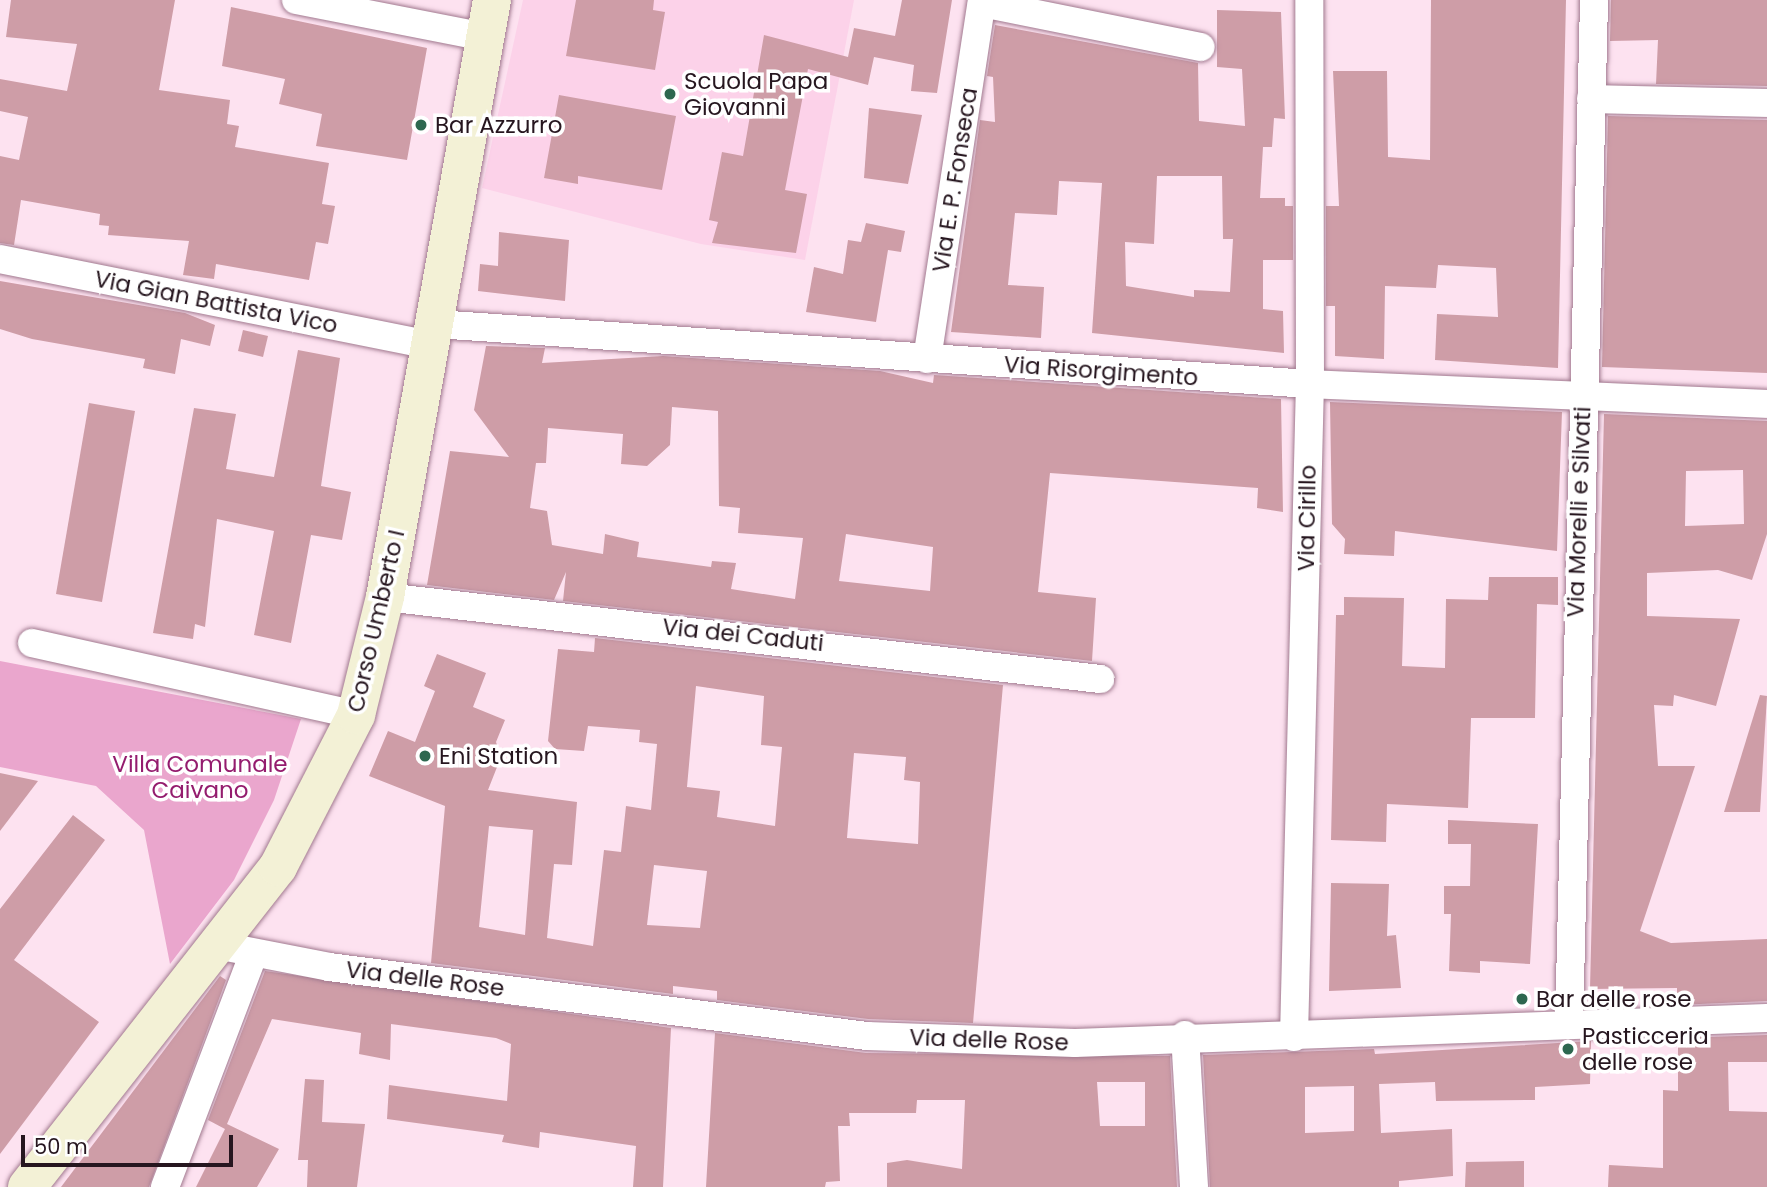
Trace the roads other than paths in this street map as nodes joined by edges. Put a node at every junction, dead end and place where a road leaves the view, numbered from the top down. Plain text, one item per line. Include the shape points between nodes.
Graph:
1 (296, 0) edge
2 (1308, 0) edge
3 (1594, 0) edge
4 (982, 1) edge
5 (489, 18) edge
6 (1201, 47) dead end
7 (1591, 99) junction
8 (1767, 103) edge
9 (0, 259) edge
10 (434, 334) junction
11 (927, 359) junction
12 (1310, 384) junction
13 (1583, 395) junction
14 (1767, 404) edge
15 (385, 597) junction
16 (32, 643) dead end
17 (1100, 679) dead end
18 (356, 715) junction
19 (216, 945) junction
20 (254, 953) junction
21 (1767, 1018) edge
22 (1569, 1025) junction
23 (1185, 1035) junction
24 (1294, 1037) junction
25 (27, 1187) edge
26 (165, 1187) edge
27 (1194, 1187) edge

1 - 5 street
2 - 12 street, Via Cirillo
3 - 7 street, Via Morelli e Silvati
4 - 6 street
4 - 11 street, Via E. P. Fonseca
5 - 10 main road, Corso Umberto I
7 - 8 street
7 - 13 street, Via Morelli e Silvati
9 - 10 street, Via Gian Battista Vico
10 - 11 street, Via Risorgimento
10 - 15 main road, Corso Umberto I
11 - 12 street, Via Risorgimento
12 - 13 street, Via Risorgimento
12 - 24 street, Via Cirillo
13 - 14 street, Via Risorgimento
13 - 22 street, Via Morelli e Silvati
15 - 17 street, Via dei Caduti
15 - 18 main road, Corso Umberto I
16 - 18 street
18 - 19 main road, Corso Umberto I via 278,867
19 - 20 street, Via delle Rose
19 - 25 main road, Corso Umberto I
20 - 23 street, Via delle Rose via 867,1036 1075,1043
20 - 26 street
21 - 22 street, Via delle Rose
22 - 24 street, Via delle Rose
23 - 24 street, Via delle Rose
23 - 27 street

